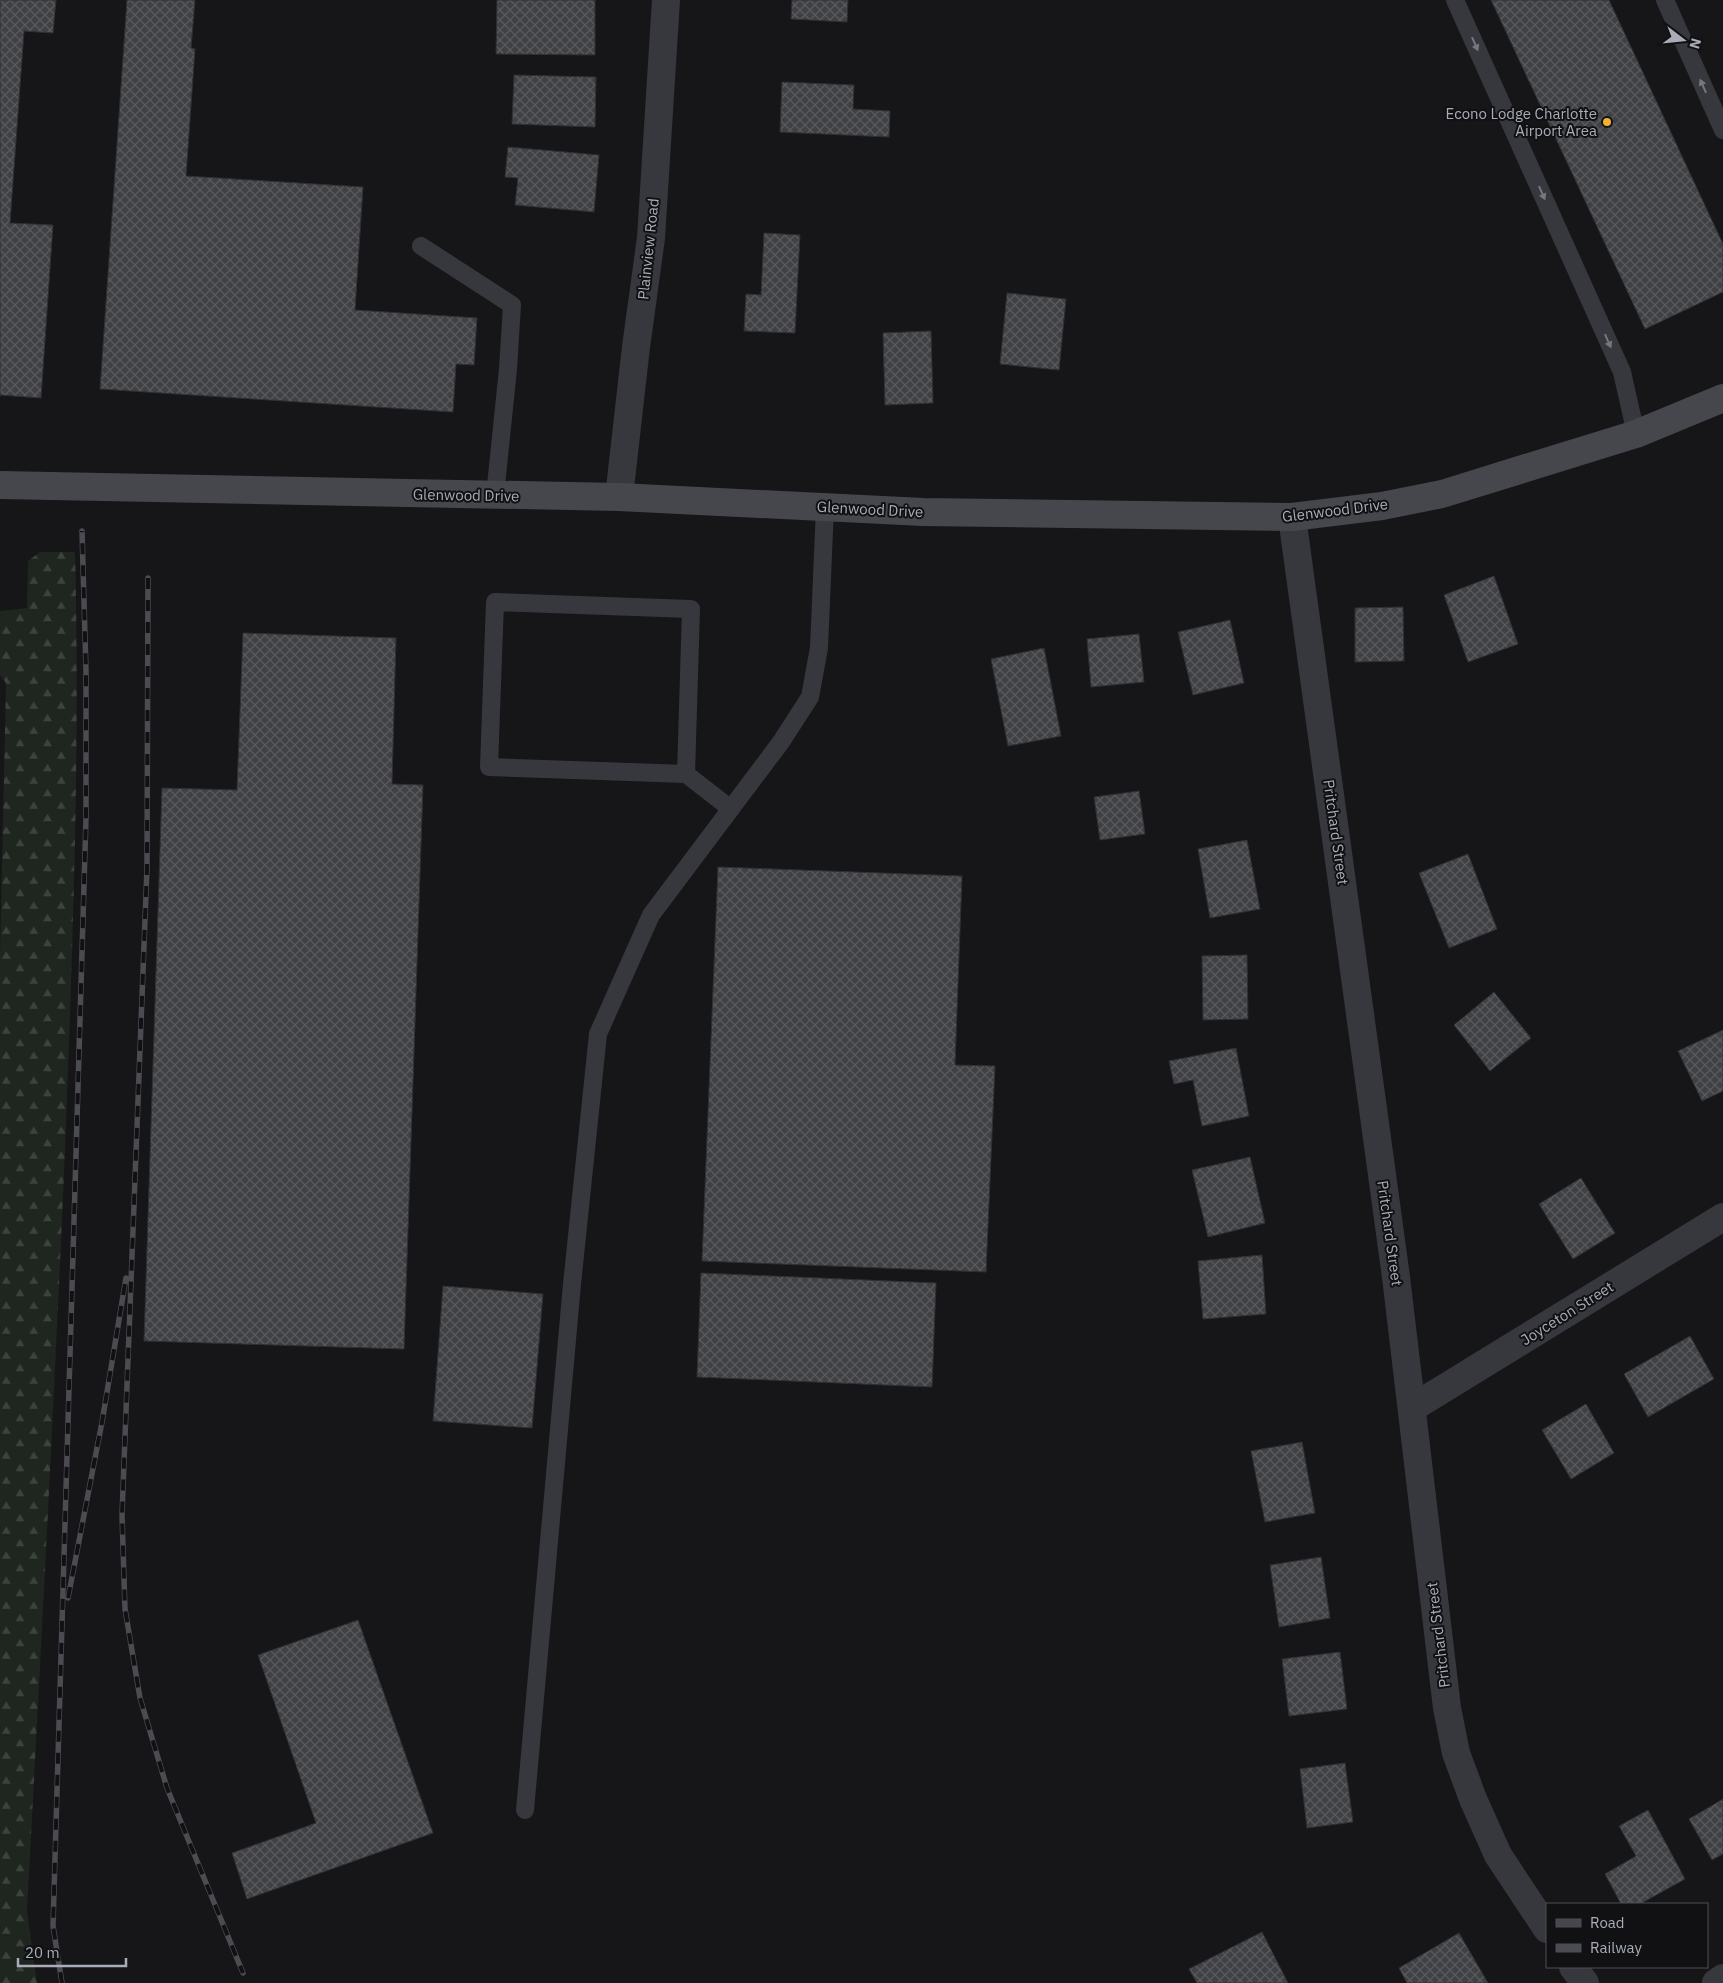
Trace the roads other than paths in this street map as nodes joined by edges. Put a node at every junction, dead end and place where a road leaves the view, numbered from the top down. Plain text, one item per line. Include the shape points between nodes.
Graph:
1 (666, 0) edge
2 (1455, 0) edge
3 (1665, 0) edge
4 (1723, 130) edge
5 (421, 246) dead end
6 (1723, 398) edge
7 (1636, 434) junction
8 (0, 485) edge
9 (495, 495) junction
10 (619, 497) junction
11 (825, 507) junction
12 (1292, 517) junction
13 (686, 774) junction
14 (731, 809) junction
15 (1723, 1217) edge
16 (1412, 1408) junction
17 (525, 1810) dead end
18 (1546, 1927) edge
19 (1573, 1968) edge
20 (1723, 1978) edge
21 (1585, 1983) edge
22 (1716, 1983) edge

1 - 10 street, Plainview Road via 651,238
2 -> 7 lane via 1622,372
4 -> 3 lane
5 - 9 lane via 512,305
6 - 7 street, Glenwood Drive
7 - 12 street, Glenwood Drive via 1442,494 1382,506
8 - 9 street, Glenwood Drive
9 - 10 street, Glenwood Drive
10 - 11 street, Glenwood Drive
11 - 12 street, Glenwood Drive via 923,512
11 - 14 lane via 820,648 810,697
12 - 16 street, Pritchard Street
13 - 13 lane via 489,767 495,602 691,609
13 - 14 lane
14 - 17 lane via 651,915 598,1034
15 - 16 street, Joyceton Street
16 - 18 street, Pritchard Street via 1447,1708 1456,1753 1498,1855
19 - 21 street
20 - 22 street

